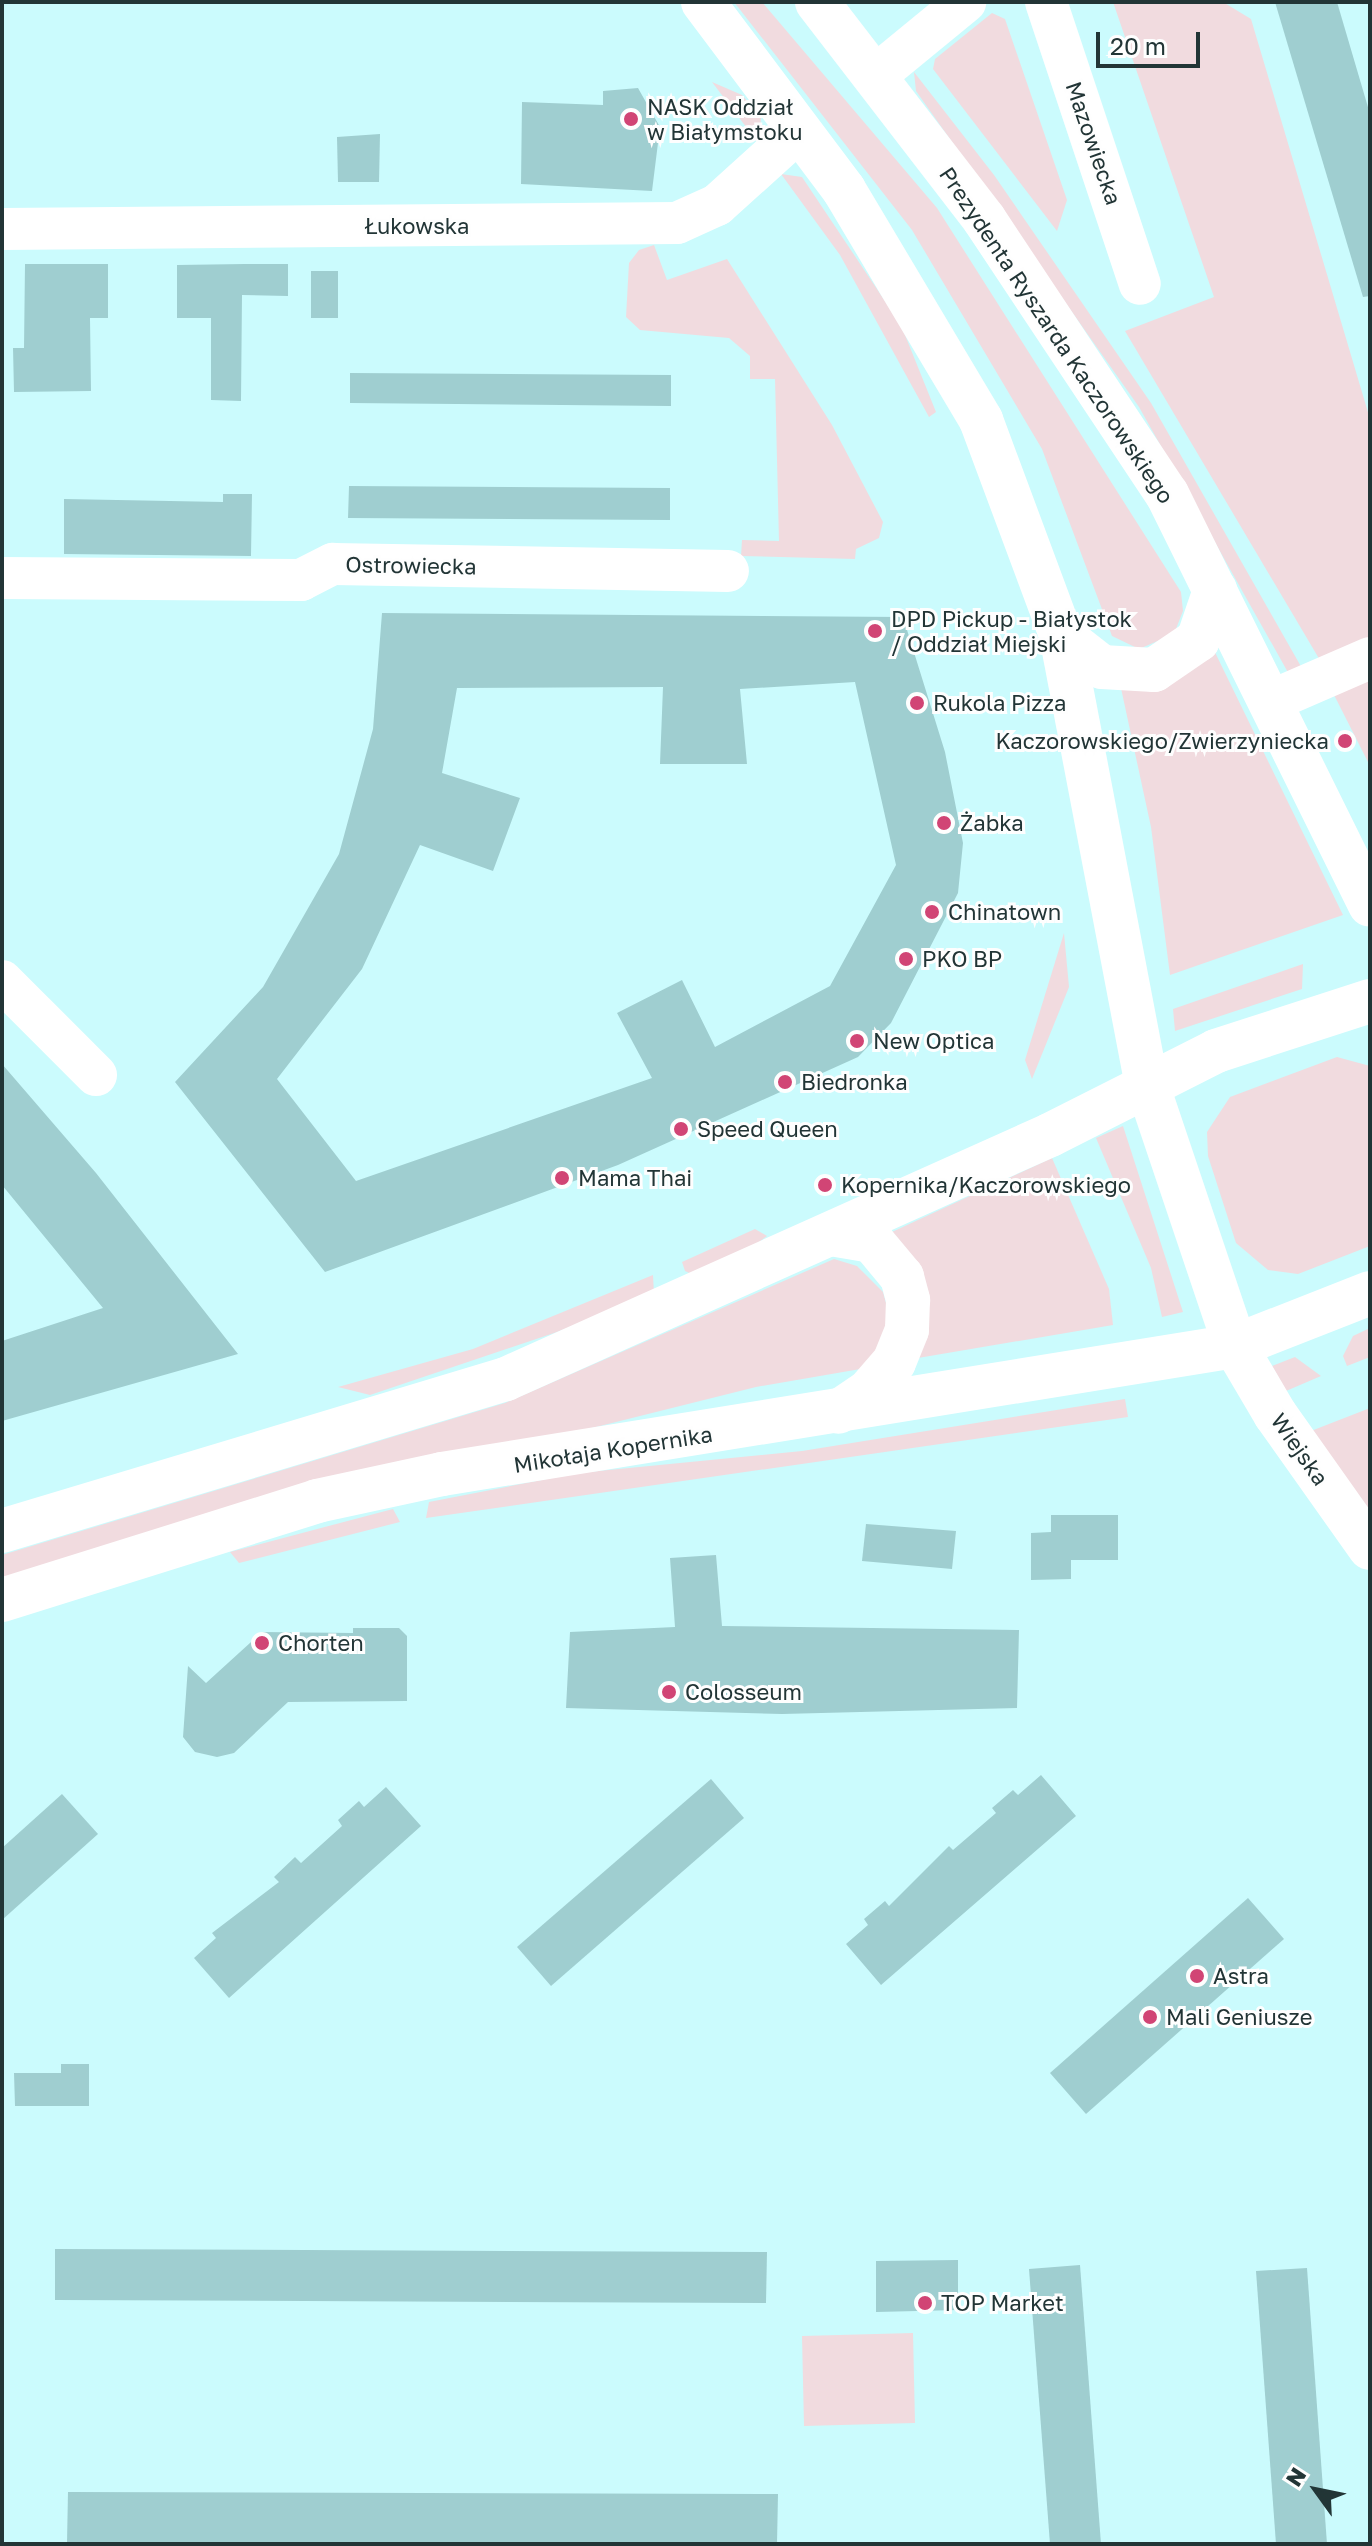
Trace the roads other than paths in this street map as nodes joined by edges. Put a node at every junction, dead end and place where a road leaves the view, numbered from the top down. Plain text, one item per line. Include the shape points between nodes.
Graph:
1 (703, 2) edge
2 (817, 2) edge
3 (965, 2) edge
4 (1046, 2) edge
5 (875, 76) junction
6 (799, 131) junction
7 (2, 229) edge
8 (1140, 284) dead end
9 (728, 571) dead end
10 (2, 578) edge
11 (1215, 590) junction
12 (1061, 635) junction
13 (1370, 658) edge
14 (1271, 701) junction
15 (1370, 905) edge
16 (2, 981) edge
17 (1370, 1001) edge
18 (96, 1075) dead end
19 (1147, 1084) junction
20 (831, 1234) junction
21 (1370, 1293) edge
22 (1235, 1346) junction
23 (831, 1416) junction
24 (2, 1531) edge
25 (1370, 1548) edge
26 (2, 1600) edge

1 - 6 main road
2 - 5 main road, Prezydenta Ryszarda Kaczorowskiego
3 - 5 street
4 - 8 street, Mazowiecka
5 - 11 main road, Prezydenta Ryszarda Kaczorowskiego via 984,219 1167,494
6 - 7 street, Łukowska via 717,205 677,223
6 - 12 main road via 844,190 981,420
9 - 10 street, Ostrowiecka via 333,564 301,580
11 - 12 main road via 1198,640 1154,670 1102,667
11 - 14 main road, Prezydenta Ryszarda Kaczorowskiego
12 - 19 main road
13 - 14 street
14 - 15 main road, Prezydenta Ryszarda Kaczorowskiego
16 - 18 street
17 - 19 main road via 1295,1021
19 - 20 main road
19 - 22 main road, Wiejska
20 - 23 main road via 872,1241 890,1257 908,1300 907,1330 894,1362 869,1391
20 - 24 main road via 506,1379
21 - 22 main road, Mikołaja Kopernika
22 - 23 main road, Mikołaja Kopernika
22 - 25 main road, Wiejska via 1280,1422
23 - 26 main road, Mikołaja Kopernika via 442,1474 317,1501

